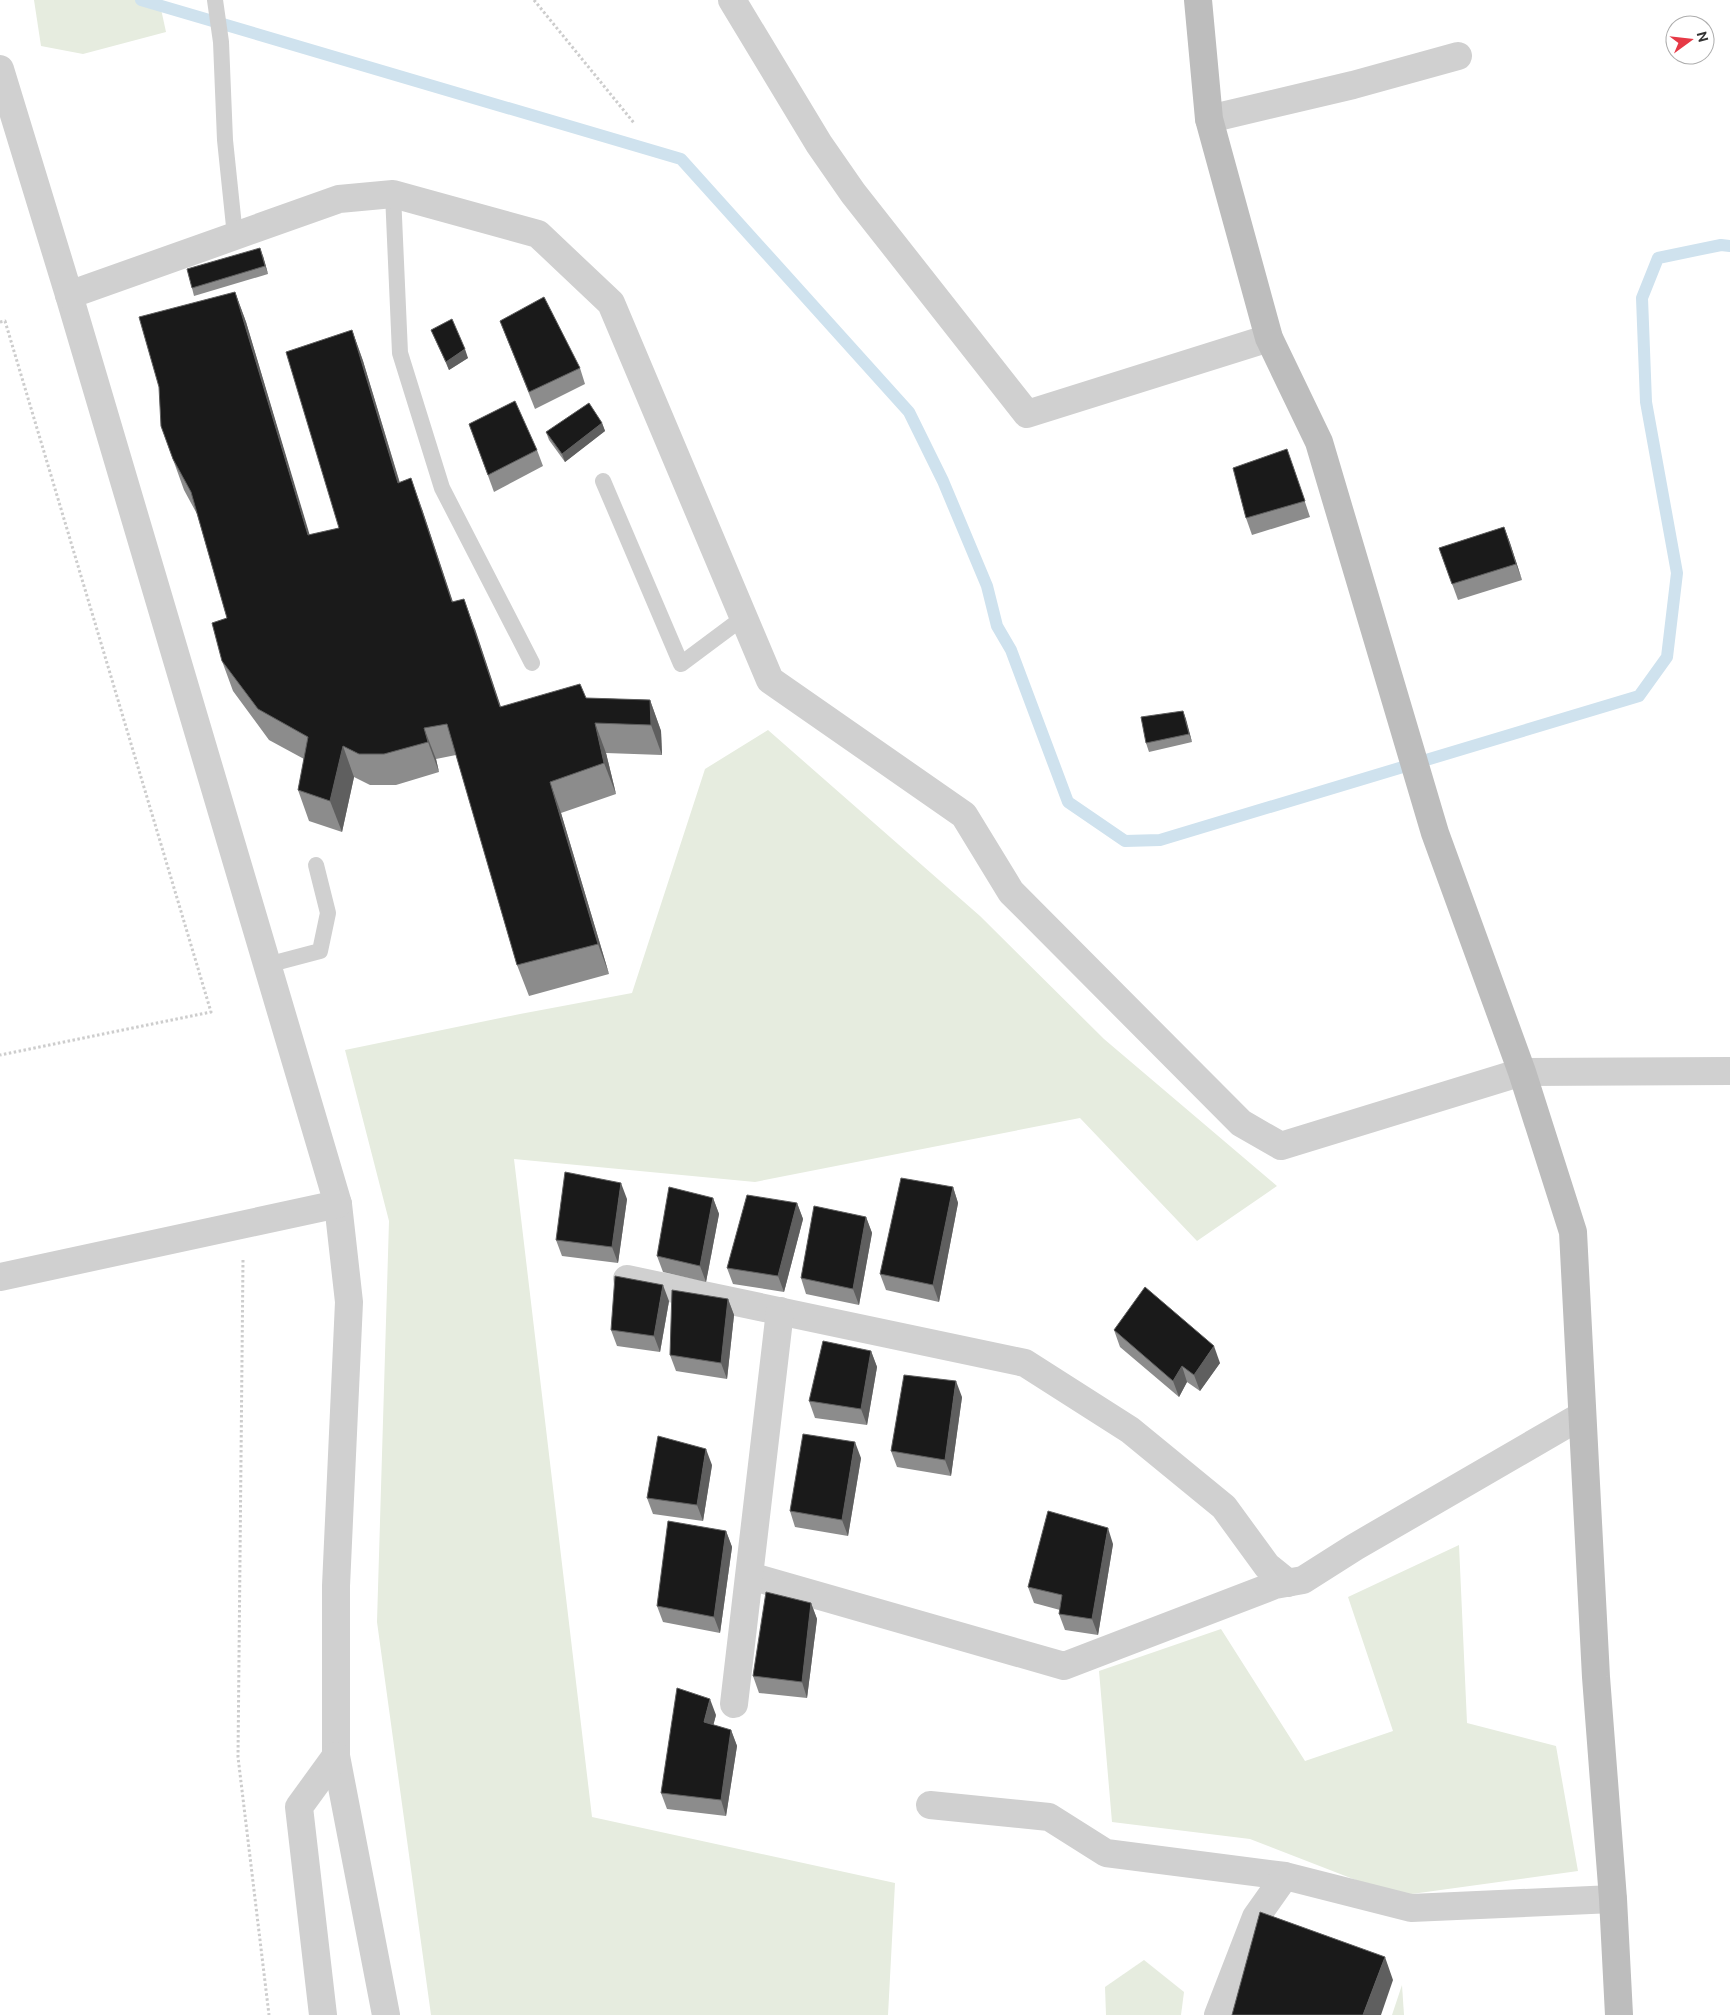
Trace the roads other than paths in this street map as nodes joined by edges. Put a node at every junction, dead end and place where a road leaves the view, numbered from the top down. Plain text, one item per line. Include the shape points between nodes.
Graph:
1 (215, 0) edge
2 (732, 0) edge
3 (1198, 0) edge
4 (1458, 56) dead end
5 (0, 69) edge
6 (1209, 119) junction
7 (393, 194) junction
8 (235, 236) junction
9 (69, 295) junction
10 (1268, 338) junction
11 (603, 480) dead end
12 (744, 617) junction
13 (532, 663) dead end
14 (316, 865) dead end
15 (267, 965) junction
16 (1730, 1071) edge
17 (1522, 1072) junction
18 (338, 1204) junction
19 (0, 1277) edge
20 (620, 1278) edge
21 (780, 1311) junction
22 (1581, 1416) junction
23 (750, 1576) junction
24 (1288, 1583) junction
25 (734, 1704) dead end
26 (336, 1756) junction
27 (930, 1805) dead end
28 (1285, 1876) junction
29 (1613, 1899) junction
30 (324, 2015) edge
31 (386, 2015) edge
32 (1218, 2015) edge
33 (1619, 2015) edge

1 - 8 lane
2 - 10 street via 853,194 1027,414
3 - 6 street
4 - 6 street
5 - 9 street
6 - 10 street
7 - 8 street via 339,199
7 - 12 street via 538,234 611,303
7 - 13 lane via 400,352 442,488
8 - 9 street
9 - 15 street
10 - 17 street via 1319,442 1435,833
11 - 12 lane via 681,664
12 - 17 street via 770,680 964,815 1011,892 1241,1123 1280,1146
14 - 15 lane via 328,913 320,951
15 - 18 street
16 - 17 street
17 - 22 street via 1572,1232
18 - 19 street
18 - 26 street via 349,1302 336,1586
20 - 21 street
21 - 23 street
21 - 24 street via 1025,1363 1130,1430 1224,1507 1267,1566
22 - 24 street via 1303,1580
22 - 29 street
23 - 24 street via 1064,1666 1275,1585
23 - 25 street
26 - 30 street via 299,1807
26 - 31 street
27 - 28 street via 1049,1817 1106,1853
28 - 29 street via 1411,1908
28 - 32 street via 1256,1917
29 - 33 street

